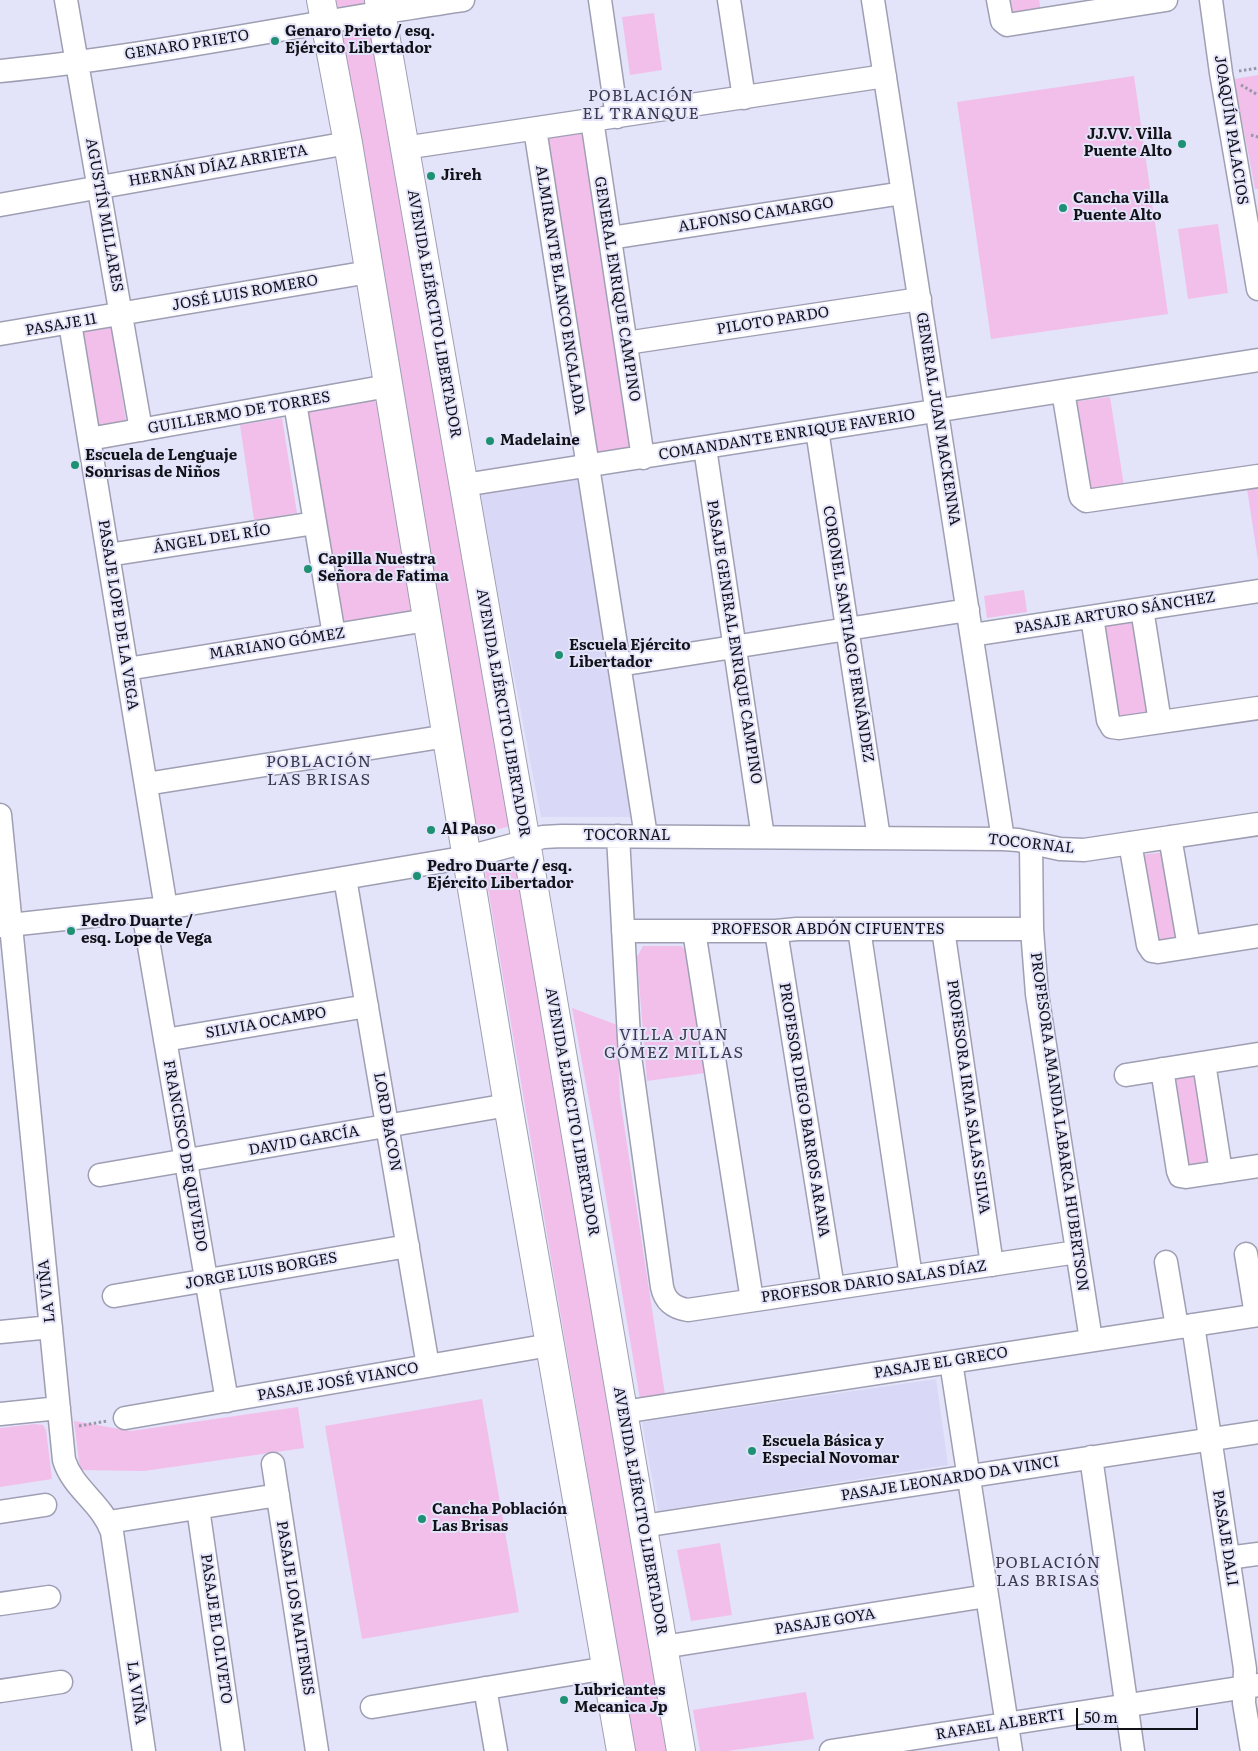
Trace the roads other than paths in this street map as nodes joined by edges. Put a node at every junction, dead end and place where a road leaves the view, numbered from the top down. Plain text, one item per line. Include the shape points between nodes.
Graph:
1 (66, 0) edge
2 (463, 0) edge
3 (600, 0) edge
4 (729, 0) edge
5 (873, 0) edge
6 (998, 0) edge
7 (1166, 0) edge
8 (1211, 0) edge
9 (380, 6) edge
10 (1049, 9) edge
11 (323, 11) edge
12 (77, 62) junction
13 (0, 71) edge
14 (885, 76) junction
15 (744, 98) junction
16 (617, 117) junction
17 (592, 120) junction
18 (535, 129) junction
19 (348, 143) junction
20 (404, 148) junction
21 (99, 188) junction
22 (903, 193) junction
23 (1250, 199) edge
24 (0, 205) edge
25 (610, 238) junction
26 (369, 272) junction
27 (1258, 289) edge
28 (920, 299) junction
29 (121, 314) junction
30 (70, 323) junction
31 (0, 334) edge
32 (626, 343) junction
33 (1258, 360) edge
34 (388, 386) junction
35 (1063, 391) junction
36 (295, 403) junction
37 (937, 411) junction
38 (141, 430) junction
39 (817, 430) junction
40 (89, 439) junction
41 (704, 448) junction
42 (643, 458) junction
43 (588, 466) junction
44 (1258, 476) edge
45 (464, 485) junction
46 (315, 523) junction
47 (108, 556) junction
48 (1258, 591) edge
49 (1142, 609) junction
50 (968, 610) junction
51 (1092, 617) junction
52 (428, 620) junction
53 (848, 629) junction
54 (334, 635) junction
55 (972, 635) junction
56 (735, 647) junction
57 (619, 665) junction
58 (127, 669) junction
59 (1258, 708) edge
60 (1160, 722) junction
61 (447, 736) junction
62 (146, 784) junction
63 (0, 815) edge
64 (1258, 824) edge
65 (618, 836) junction
66 (646, 836) junction
67 (763, 837) junction
68 (1, 838) edge
69 (879, 838) junction
70 (1004, 838) junction
71 (1170, 838) junction
72 (526, 842) junction
73 (1031, 843) junction
74 (1130, 843) junction
75 (468, 857) junction
76 (345, 878) junction
77 (166, 908) junction
78 (143, 911) junction
79 (5, 926) edge
80 (858, 929) junction
81 (943, 929) junction
82 (1032, 929) junction
83 (623, 931) junction
84 (694, 931) junction
85 (776, 931) junction
86 (1258, 936) edge
87 (1189, 947) junction
88 (367, 1006) junction
89 (10, 1019) edge
90 (165, 1040) junction
91 (1258, 1054) edge
92 (1204, 1063) junction
93 (1162, 1069) junction
94 (1126, 1075) dead end
95 (508, 1105) junction
96 (387, 1127) junction
97 (186, 1161) junction
98 (1258, 1166) edge
99 (1221, 1172) junction
100 (100, 1175) dead end
101 (408, 1246) junction
102 (1077, 1252) junction
103 (1246, 1254) dead end
104 (1166, 1262) dead end
105 (992, 1265) junction
106 (911, 1276) junction
107 (206, 1280) junction
108 (833, 1288) junction
109 (114, 1296) dead end
110 (752, 1300) junction
111 (1257, 1315) edge
112 (1185, 1326) junction
113 (51, 1327) junction
114 (0, 1332) edge
115 (1091, 1340) junction
116 (550, 1345) junction
117 (951, 1362) junction
118 (428, 1366) junction
119 (227, 1400) junction
120 (623, 1412) junction
121 (0, 1414) edge
122 (60, 1418) junction
123 (125, 1418) road end
124 (1258, 1432) edge
125 (1210, 1439) junction
126 (1091, 1457) junction
127 (274, 1464) dead end
128 (968, 1476) junction
129 (278, 1495) junction
130 (46, 1505) dead end
131 (198, 1508) junction
132 (0, 1512) edge
133 (109, 1522) junction
134 (643, 1526) junction
135 (1258, 1554) edge
136 (1228, 1558) junction
137 (49, 1596) dead end
138 (987, 1596) junction
139 (0, 1604) edge
140 (663, 1647) junction
141 (607, 1668) junction
142 (61, 1682) dead end
143 (1251, 1686) edge
144 (485, 1688) junction
145 (0, 1691) edge
146 (1126, 1706) junction
147 (372, 1707) dead end
148 (1007, 1724) junction
149 (889, 1747) edge
150 (144, 1751) edge
151 (233, 1751) edge
152 (317, 1751) edge
153 (496, 1751) edge
154 (621, 1751) edge
155 (680, 1751) edge
156 (831, 1751) edge
157 (1011, 1751) edge
158 (1133, 1751) edge
159 (1252, 1751) edge

1 - 12 street, AGUSTÍN MILLARES
2 - 9 street, GENARO PRIETO
3 - 16 street
4 - 15 street
5 - 14 street, GENERAL JUAN MACKENNA
6 - 10 street via 1001,18 1011,25
7 - 10 street
8 - 23 street, JOAQUÍN PALACIOS via 1221,73
9 - 11 street, GENARO PRIETO
9 - 20 main road, AVENIDA EJÉRCITO LIBERTADOR
11 - 12 street, GENARO PRIETO
11 - 19 main road
12 - 13 street, GENARO PRIETO
12 - 21 street, AGUSTÍN MILLARES
14 - 15 street
14 - 22 street, GENERAL JUAN MACKENNA
15 - 16 street
16 - 17 street
17 - 18 street
17 - 25 street, GENERAL ENRIQUE CAMPINO
18 - 20 street
18 - 43 street, ALMIRANTE BLANCO ENCALADA
19 - 21 street, HERNÁN DÍAZ ARRIETA
19 - 26 main road
20 - 45 main road, AVENIDA EJÉRCITO LIBERTADOR
21 - 24 street, HERNÁN DÍAZ ARRIETA
21 - 29 street, AGUSTÍN MILLARES
22 - 25 street, ALFONSO CAMARGO
22 - 28 street, GENERAL JUAN MACKENNA
23 - 27 street, JOAQUÍN PALACIOS
25 - 32 street, GENERAL ENRIQUE CAMPINO
26 - 29 street, JOSÉ LUIS ROMERO
26 - 34 main road
28 - 32 street, PILOTO PARDO
28 - 37 street, GENERAL JUAN MACKENNA
29 - 30 street, PASAJE 11
29 - 38 street, AGUSTÍN MILLARES
30 - 31 street, PASAJE 11
30 - 40 street, PASAJE LOPE DE LA VEGA
32 - 42 street, GENERAL ENRIQUE CAMPINO
33 - 35 street, COMANDANTE ENRIQUE FAVERIO
34 - 36 street, GUILLERMO DE TORRES
34 - 52 main road
35 - 37 street, COMANDANTE ENRIQUE FAVERIO
35 - 44 street via 1083,499 1088,501
36 - 38 street, GUILLERMO DE TORRES
36 - 46 street
37 - 39 street, COMANDANTE ENRIQUE FAVERIO
37 - 50 street, GENERAL JUAN MACKENNA
38 - 40 street, GUILLERMO DE TORRES
39 - 41 street, COMANDANTE ENRIQUE FAVERIO
39 - 53 street, CORONEL SANTIAGO FERNÁNDEZ
40 - 47 street, PASAJE LOPE DE LA VEGA
41 - 42 street, COMANDANTE ENRIQUE FAVERIO
41 - 56 street, PASAJE GENERAL ENRIQUE CAMPINO
42 - 43 street, COMANDANTE ENRIQUE FAVERIO
43 - 45 street, COMANDANTE ENRIQUE FAVERIO
43 - 57 street, ALMIRANTE BLANCO ENCALADA
45 - 72 main road, AVENIDA EJÉRCITO LIBERTADOR
46 - 47 street, ÁNGEL DEL RÍO
46 - 54 street
47 - 58 street, PASAJE LOPE DE LA VEGA
48 - 49 street, PASAJE ARTURO SÁNCHEZ
49 - 51 street, PASAJE ARTURO SÁNCHEZ
49 - 60 street
50 - 53 street
50 - 55 street, GENERAL JUAN MACKENNA
51 - 55 street, PASAJE ARTURO SÁNCHEZ
51 - 60 street via 1108,720 1119,728
52 - 54 street, MARIANO GÓMEZ
52 - 61 main road
53 - 56 street
53 - 69 street, CORONEL SANTIAGO FERNÁNDEZ
54 - 58 street, MARIANO GÓMEZ
55 - 70 street, GENERAL JUAN MACKENNA
56 - 57 street
56 - 67 street, PASAJE GENERAL ENRIQUE CAMPINO
57 - 66 street, ALMIRANTE BLANCO ENCALADA
58 - 62 street, PASAJE LOPE DE LA VEGA
59 - 60 street
61 - 62 street
61 - 75 main road
62 - 77 street, PASAJE LOPE DE LA VEGA
63 - 68 street, LA VIÑA
64 - 71 street, TOCORNAL
65 - 66 street, TOCORNAL
65 - 72 street, TOCORNAL via 562,836
65 - 83 street
66 - 67 street, TOCORNAL
67 - 69 street, TOCORNAL
68 - 79 street, LA VIÑA
69 - 70 street, TOCORNAL
70 - 73 street, TOCORNAL
71 - 74 street, TOCORNAL
71 - 87 street
72 - 75 street, TOCORNAL
72 - 120 main road, AVENIDA EJÉRCITO LIBERTADOR
73 - 74 street, TOCORNAL via 1072,850
73 - 82 street, PROFESORA AMANDA LABARCA HUBERTSON
74 - 87 street via 1148,945 1152,951 1158,952
75 - 76 street, TOCORNAL
75 - 95 main road
76 - 77 street, TOCORNAL
76 - 88 street, LORD BACON
77 - 78 street, TOCORNAL
78 - 79 street, TOCORNAL
78 - 90 street, FRANCISCO DE QUEVEDO
79 - 89 street, LA VIÑA
80 - 81 street, PROFESOR ABDÓN CIFUENTES
80 - 85 street, PROFESOR ABDÓN CIFUENTES
80 - 106 street
81 - 82 street, PROFESOR ABDÓN CIFUENTES
81 - 105 street, PROFESORA IRMA SALAS SILVA
82 - 102 street, PROFESORA AMANDA LABARCA HUBERTSON via 1043,1035
83 - 84 street, PROFESOR ABDÓN CIFUENTES
83 - 110 street, PROFESOR DARIO SALAS DÍAZ via 627,1027 662,1287 672,1304 688,1310
84 - 85 street, PROFESOR ABDÓN CIFUENTES
84 - 110 street
85 - 108 street, PROFESOR DIEGO BARROS ARANA
86 - 87 street
88 - 90 street, SILVIA OCAMPO
88 - 96 street, LORD BACON
89 - 113 street, LA VIÑA
90 - 97 street, FRANCISCO DE QUEVEDO
91 - 92 street
92 - 93 street
92 - 99 street
93 - 94 street
93 - 99 street via 1180,1176
95 - 96 street, DAVID GARCÍA
95 - 116 main road
96 - 97 street, DAVID GARCÍA
96 - 101 street, LORD BACON
97 - 100 street, DAVID GARCÍA
97 - 107 street, FRANCISCO DE QUEVEDO
98 - 99 street
101 - 107 street, JORGE LUIS BORGES
101 - 118 street, LORD BACON
102 - 105 street, PROFESOR DARIO SALAS DÍAZ
102 - 115 street, PROFESORA AMANDA LABARCA HUBERTSON
103 - 111 street
104 - 112 street, PASAJE DALI
105 - 106 street, PROFESOR DARIO SALAS DÍAZ
106 - 108 street, PROFESOR DARIO SALAS DÍAZ
107 - 109 street, JORGE LUIS BORGES
107 - 119 street, FRANCISCO DE QUEVEDO
108 - 110 street, PROFESOR DARIO SALAS DÍAZ
111 - 112 street, PASAJE EL GRECO
112 - 115 street, PASAJE EL GRECO
112 - 125 street, PASAJE DALI
113 - 114 street
113 - 122 street, LA VIÑA
115 - 117 street, PASAJE EL GRECO
116 - 118 street, PASAJE JOSÉ VIANCO
116 - 141 main road
117 - 120 street, PASAJE EL GRECO
117 - 128 street
118 - 119 street, PASAJE JOSÉ VIANCO
119 - 123 street, PASAJE JOSÉ VIANCO
120 - 134 main road, AVENIDA EJÉRCITO LIBERTADOR
121 - 122 street
122 - 133 street, LA VIÑA via 64,1460 70,1476
124 - 125 street, PASAJE LEONARDO DA VINCI
125 - 126 street, PASAJE LEONARDO DA VINCI
125 - 136 street, PASAJE DALI
126 - 128 street, PASAJE LEONARDO DA VINCI
126 - 146 street
127 - 129 street, PASAJE LOS MAITENES
128 - 134 street, PASAJE LEONARDO DA VINCI
128 - 138 street
129 - 131 street
129 - 152 street, PASAJE LOS MAITENES
130 - 132 street
131 - 133 street
131 - 151 street, PASAJE EL OLIVETO
133 - 150 street, LA VIÑA
134 - 140 main road, AVENIDA EJÉRCITO LIBERTADOR
135 - 136 street
136 - 143 street, PASAJE DALI via 1245,1669
137 - 139 street
138 - 140 street, PASAJE GOYA
138 - 148 street
140 - 155 main road, AVENIDA EJÉRCITO LIBERTADOR
141 - 144 street
141 - 154 main road
142 - 145 street
143 - 146 street, RAFAEL ALBERTI
143 - 159 street, PASAJE DALI via 1244,1703
144 - 147 street
144 - 153 street
146 - 148 street, RAFAEL ALBERTI
146 - 158 street
148 - 149 street, RAFAEL ALBERTI
148 - 157 street
149 - 156 street, RAFAEL ALBERTI

